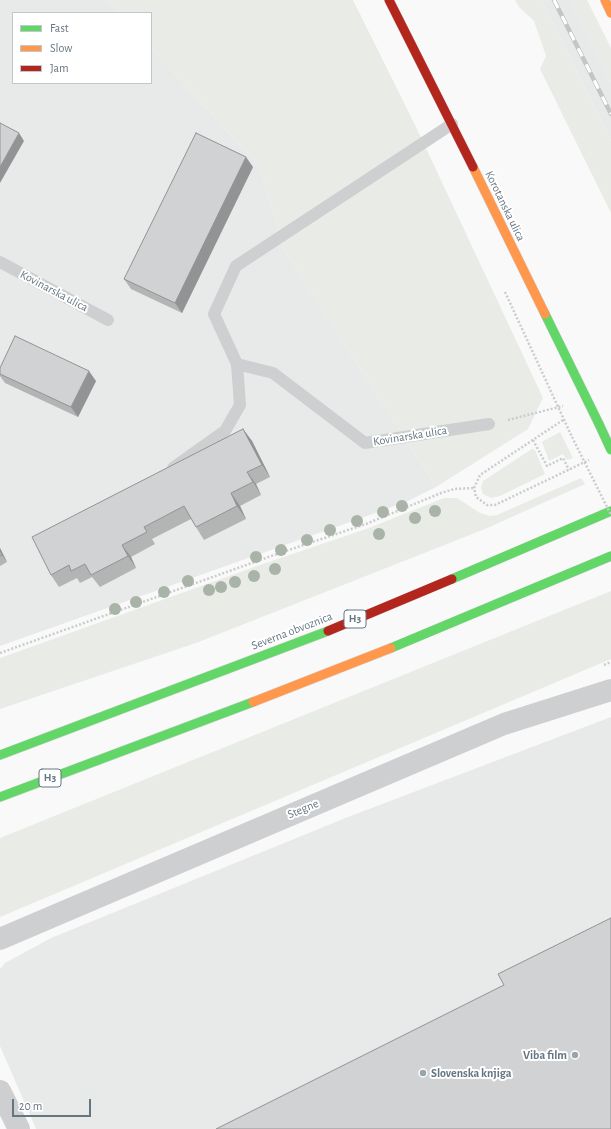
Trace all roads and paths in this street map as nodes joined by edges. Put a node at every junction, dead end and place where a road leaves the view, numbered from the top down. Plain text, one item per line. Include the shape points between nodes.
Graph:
1 (389, 0) edge
2 (605, 0) edge
3 (611, 12) edge
4 (452, 124) junction
5 (0, 262) edge
6 (108, 320) dead end
7 (237, 364) junction
8 (587, 401) junction
9 (563, 420) dead end
10 (489, 424) joint
11 (572, 437) dead end
12 (533, 440) junction
13 (611, 450) edge
14 (590, 460) dead end
15 (568, 470) junction
16 (161, 476) edge
17 (474, 488) junction
18 (611, 511) edge
19 (611, 515) edge
20 (611, 556) edge
21 (0, 653) edge
22 (611, 690) edge
23 (96, 720) junction
24 (30, 733) dead end
25 (0, 754) edge
26 (100, 760) junction
27 (0, 797) edge
28 (27, 797) dead end
29 (0, 939) edge
30 (0, 1091) edge
31 (19, 1129) edge

1 - 4 main road, Korotanska ulica
2 - 3 main road
4 - 7 lane via 236,266 214,314
4 - 8 main road, Korotanska ulica
5 - 6 lane, Kovinarska ulica
7 - 10 lane, Kovinarska ulica via 273,373 365,443
7 - 16 lane via 240,405 225,431
8 - 10 path
8 - 13 main road, Korotanska ulica, bridge
9 - 12 path
11 - 19 path, bridge
12 - 15 path via 547,466 563,458
12 - 17 path via 480,474
14 - 15 path
15 - 17 path via 495,505 487,505 479,500
17 - 21 path via 454,489 441,493 366,524
18 - 23 main road, Severna obvoznica / H3 via 337,626
20 - 26 main road, H3 via 320,677
22 - 29 street, Stegne via 504,724
23 - 24 main road
23 - 25 main road, Severna obvoznica / H3
26 - 27 main road, H3
26 - 28 main road
30 - 31 street

